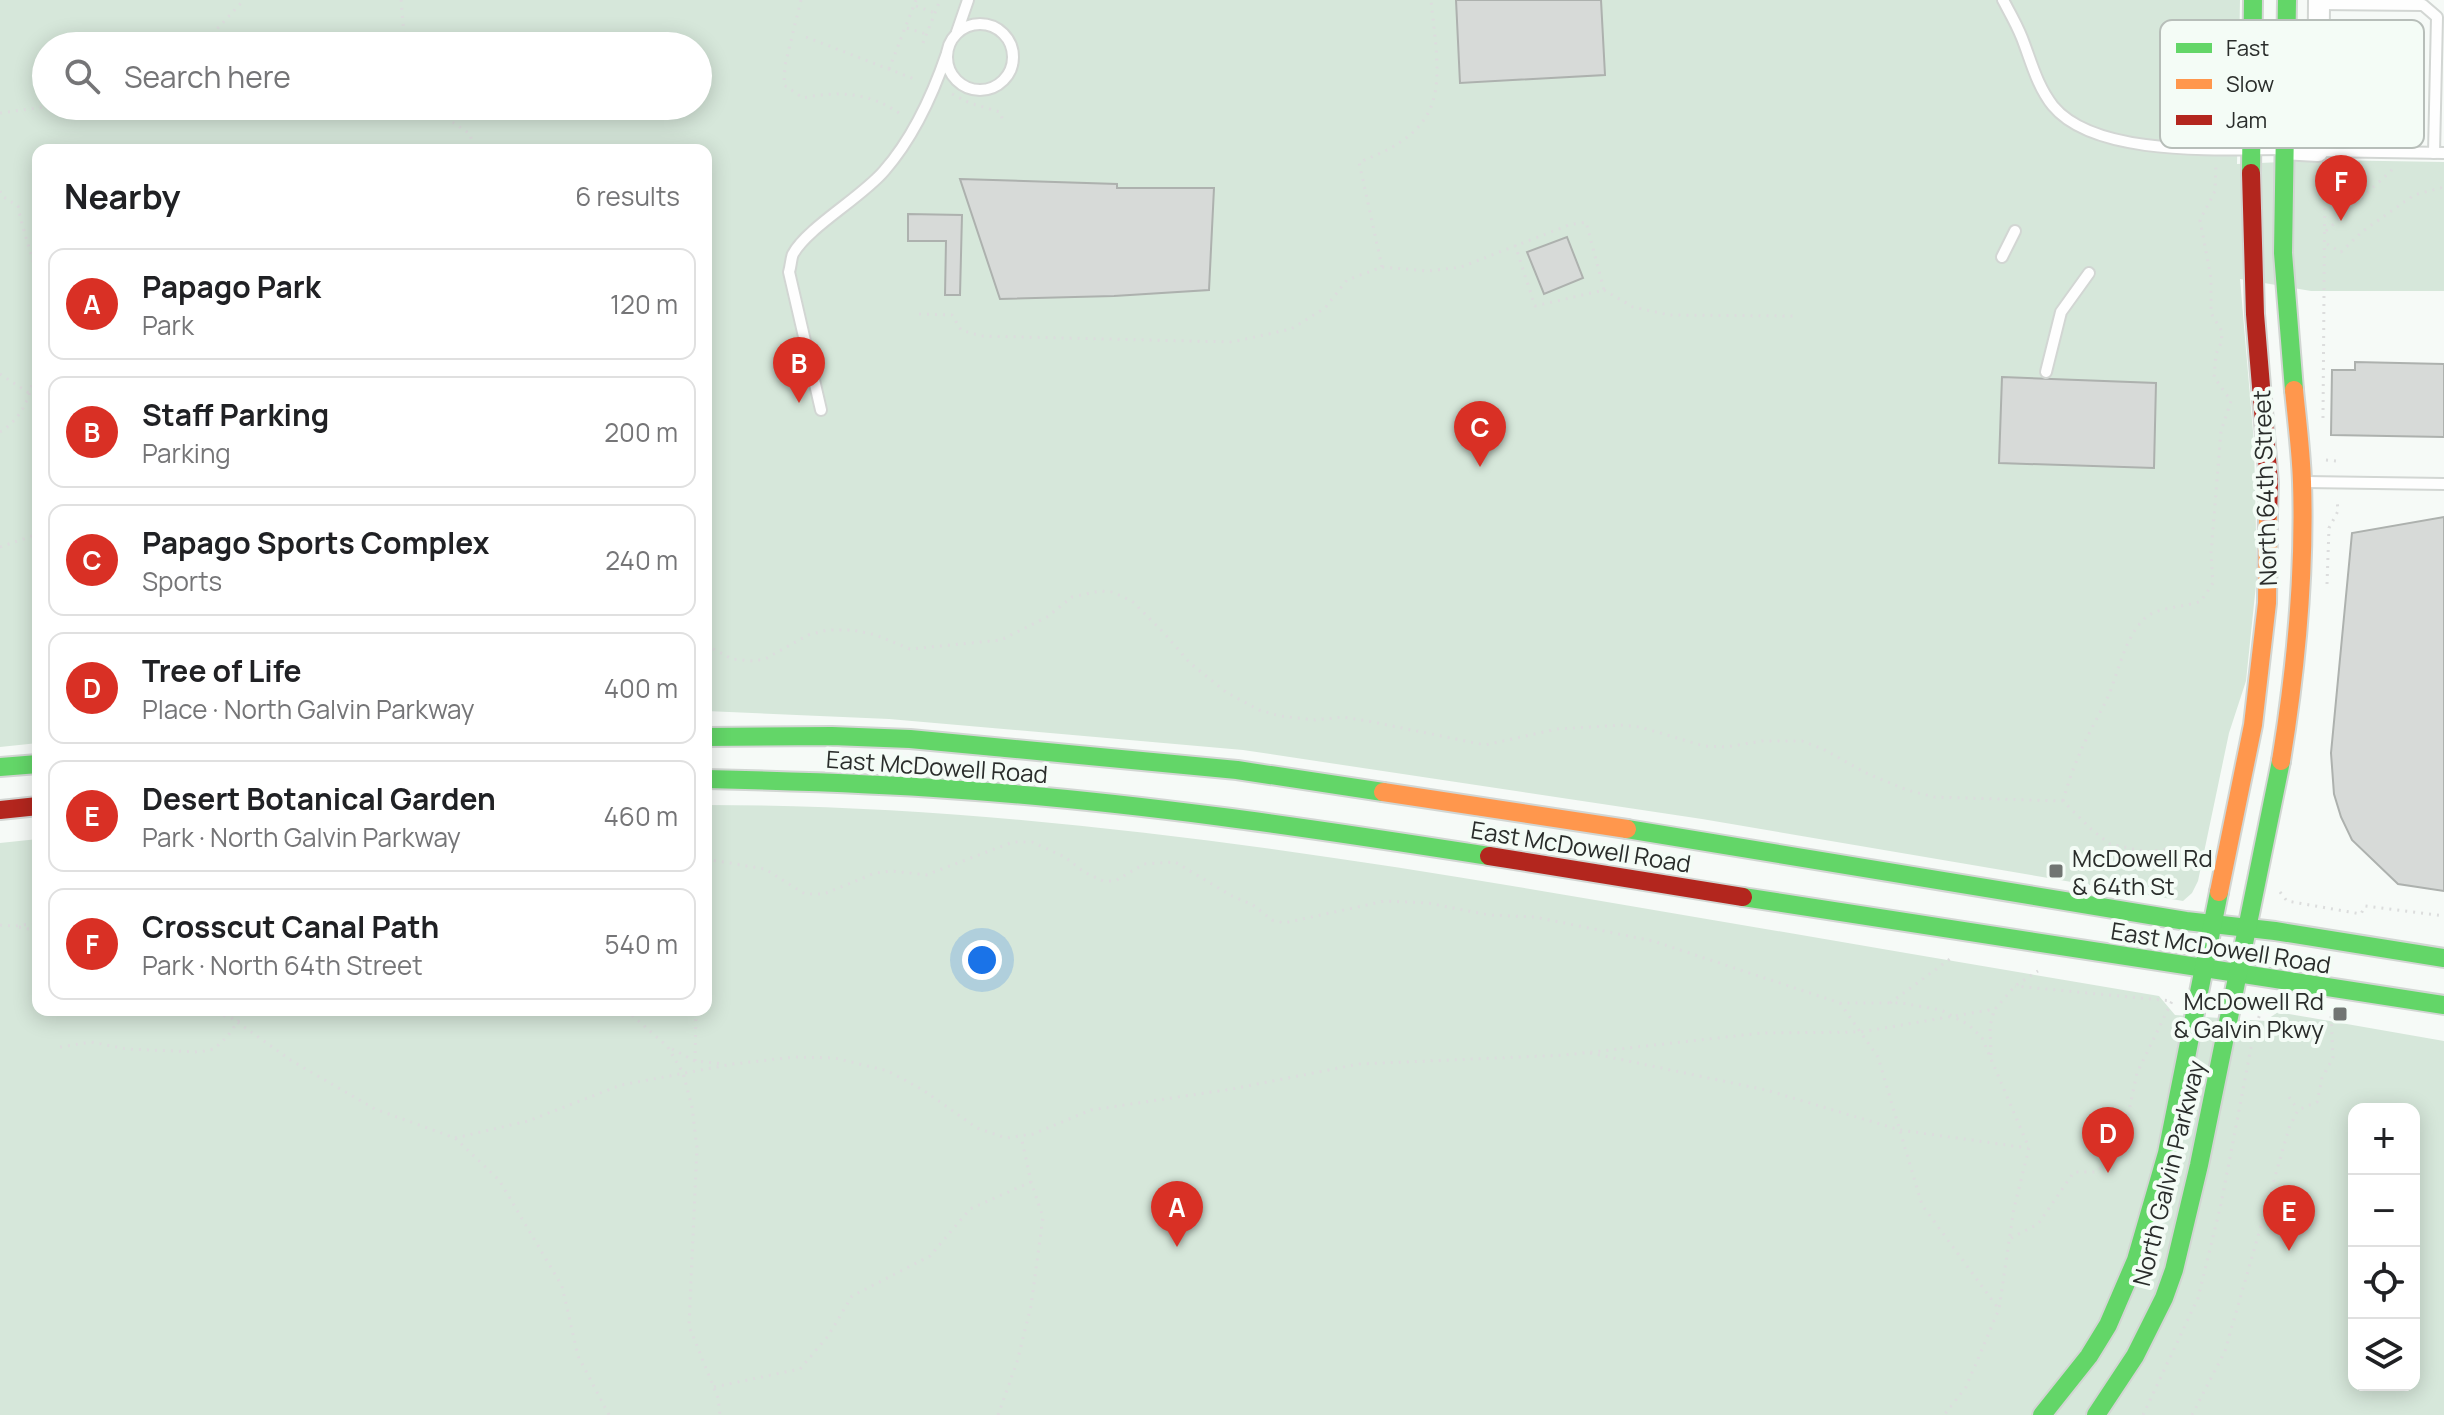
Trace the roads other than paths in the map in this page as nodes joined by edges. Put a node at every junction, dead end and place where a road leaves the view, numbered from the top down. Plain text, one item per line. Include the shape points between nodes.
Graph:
1 (968, 0) edge
2 (2003, 0) edge
3 (2253, 0) edge
4 (2287, 0) edge
5 (2319, 2) edge
6 (2253, 20) edge
7 (2287, 20) edge
8 (957, 33) junction
9 (947, 53) junction
10 (2160, 146) edge
11 (2213, 148) edge
12 (2318, 148) edge
13 (2251, 149) junction
14 (2284, 149) junction
15 (2318, 151) junction
16 (2439, 153) edge
17 (2015, 231) dead end
18 (2002, 257) dead end
19 (2089, 273) dead end
20 (2046, 372) dead end
21 (821, 410) dead end
22 (2302, 482) junction
23 (2269, 483) junction
24 (2444, 484) edge
25 (712, 737) edge
26 (32, 764) edge
27 (0, 767) edge
28 (712, 779) edge
29 (32, 807) edge
30 (0, 810) edge
31 (2211, 924) junction
32 (2247, 928) junction
33 (2444, 958) edge
34 (2203, 970) junction
35 (2238, 974) junction
36 (2444, 1005) edge
37 (2042, 1415) edge
38 (2096, 1415) edge

1 - 8 lane
2 - 10 lane via 2052,105 2075,126 2124,142
3 - 6 main road, North 64th Street
4 - 7 main road, North 64th Street
5 - 16 lane via 2423,5 2437,17
8 - 9 lane
8 - 9 lane via 977,24 998,29 1012,46 1012,67 998,84 967,87 952,73
9 - 21 lane via 915,124 885,171 793,254 789,272
11 - 13 lane
12 - 15 street
13 - 14 lane
13 - 23 main road, North 64th Street via 2253,265
14 - 15 street
14 - 22 main road, North 64th Street via 2284,273
15 - 16 lane
17 - 18 lane
19 - 20 lane via 2061,312
22 - 23 main road
22 - 24 lane
22 - 32 main road, North 64th Street via 2294,679
23 - 31 main road, North 64th Street via 2269,577 2257,700
25 - 31 main road, East McDowell Road via 910,739 1237,770
26 - 27 main road
28 - 34 main road, East McDowell Road via 990,792 1176,811 1422,843
29 - 30 main road
31 - 32 main road, East McDowell Road
31 - 34 main road, North 64th Street
32 - 33 main road, East McDowell Road
32 - 35 main road, North 64th Street
34 - 35 main road, East McDowell Road
34 - 37 main road, North Galvin Parkway via 2167,1153 2138,1261 2104,1334
35 - 36 main road, East McDowell Road
35 - 38 main road, North Galvin Parkway via 2174,1270 2135,1356

